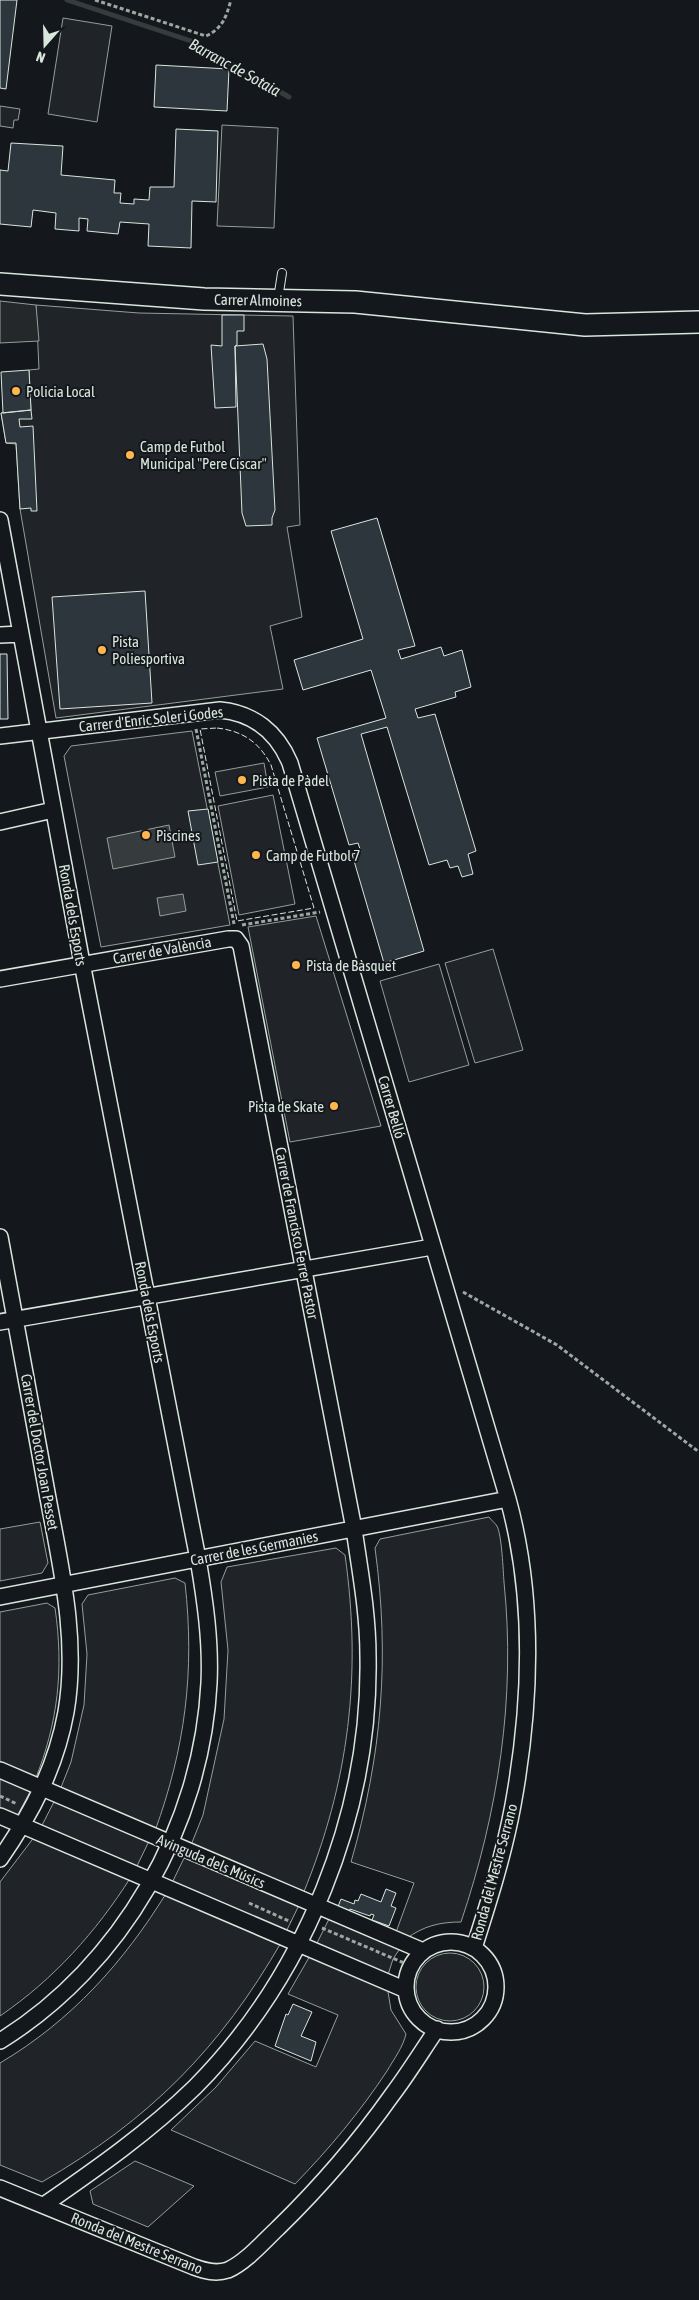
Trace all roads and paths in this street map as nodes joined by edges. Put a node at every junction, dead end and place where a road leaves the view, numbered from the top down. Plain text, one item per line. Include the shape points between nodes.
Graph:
1 (95, 0) edge
2 (231, 0) edge
3 (282, 273) dead end
4 (0, 284) edge
5 (278, 301) junction
6 (699, 322) edge
7 (0, 520) edge
8 (2, 546) edge
9 (20, 634) junction
10 (0, 635) edge
11 (193, 713) junction
12 (261, 724) joint
13 (38, 732) junction
14 (0, 736) edge
15 (53, 810) junction
16 (0, 822) edge
17 (334, 909) junction
18 (235, 933) junction
19 (82, 964) junction
20 (0, 979) edge
21 (0, 1237) edge
22 (432, 1247) junction
23 (304, 1269) junction
24 (444, 1285) junction
25 (147, 1296) junction
26 (15, 1319) junction
27 (0, 1322) edge
28 (699, 1452) edge
29 (508, 1500) junction
30 (354, 1529) junction
31 (198, 1559) junction
32 (64, 1586) junction
33 (0, 1597) edge
34 (0, 1770) edge
35 (42, 1789) junction
36 (0, 1816) edge
37 (23, 1826) junction
38 (170, 1843) junction
39 (0, 1859) edge
40 (152, 1881) junction
41 (316, 1905) junction
42 (309, 1922) junction
43 (298, 1944) junction
44 (474, 1948) junction
45 (423, 1952) junction
46 (411, 1966) junction
47 (406, 1990) junction
48 (437, 2029) junction
49 (0, 2041) edge
50 (0, 2188) edge
51 (44, 2205) junction

1 - 2 path via 206,36 217,31 226,18
3 - 5 lane
4 - 5 street, Carrer Almoines via 145,296
5 - 6 street, Carrer Almoines via 354,302 585,325
7 - 8 street, Ronda dels Esports
8 - 9 street, Ronda dels Esports
9 - 10 street
9 - 13 street, Ronda dels Esports
11 - 12 street, Carrer d'Enric Soler i Godes via 233,711
11 - 13 street, Carrer d'Enric Soler i Godes
11 - 18 path
12 - 17 street, Carrer Belló via 284,749 290,763
13 - 14 street, Carrer d'Enric Soler i Godes
13 - 15 street, Ronda dels Esports
15 - 16 street
15 - 19 street, Ronda dels Esports
17 - 18 path
17 - 22 street, Carrer Belló
18 - 19 street, Carrer de València via 228,939
18 - 23 street, Carrer de Francisco Ferrer Pastor via 245,960
19 - 20 street, Carrer de València
19 - 25 street, Ronda dels Esports
21 - 26 street, Carrer del Doctor Joan Pesset
22 - 23 street
22 - 24 street, Carrer Belló
23 - 25 street
23 - 30 street, Carrer de Francisco Ferrer Pastor
24 - 28 path via 467,1293 556,1345
24 - 29 street, Carrer Belló
25 - 26 street
25 - 31 street, Ronda dels Esports
26 - 27 street
26 - 32 street, Carrer del Doctor Joan Pesset
29 - 30 street, Carrer de les Germanies
29 - 44 street, Ronda del Mestre Serrano via 522,1564 527,1655 525,1701 513,1806
30 - 31 street, Carrer de les Germanies
30 - 41 street, Carrer de Francisco Ferrer Pastor via 366,1612 366,1710 360,1762 346,1822
31 - 32 street, Carrer de les Germanies
31 - 38 street, Ronda dels Esports via 208,1631 205,1722 192,1781
32 - 33 street, Carrer de les Germanies
32 - 35 street, Carrer del Doctor Joan Pesset via 69,1683 58,1745
34 - 35 street, Avinguda dels Músics
35 - 37 street, Carrer del Doctor Joan Pesset
35 - 38 street, Avinguda dels Músics
36 - 37 street
37 - 39 street, Carrer del Doctor Joan Pesset
37 - 40 street
38 - 40 street, Ronda dels Esports
38 - 41 street, Avinguda dels Músics
40 - 43 street
40 - 49 street, Ronda dels Esports via 117,1933 79,1978 54,2002
41 - 42 street, Carrer de Francisco Ferrer Pastor
41 - 45 street, Avinguda dels Músics
42 - 43 street, Carrer de Francisco Ferrer Pastor
42 - 46 path
43 - 47 street
43 - 51 street, Carrer de Francisco Ferrer Pastor via 247,2025 195,2087 155,2124
44 - 45 street via 450,1942
44 - 48 street via 489,1963 496,1983 490,2010 468,2028 454,2032
45 - 46 street
46 - 47 street
47 - 48 street via 412,2010
48 - 51 street, Ronda del Mestre Serrano via 392,2095 340,2162 266,2239 228,2270 208,2272
50 - 51 street, Ronda del Mestre Serrano

